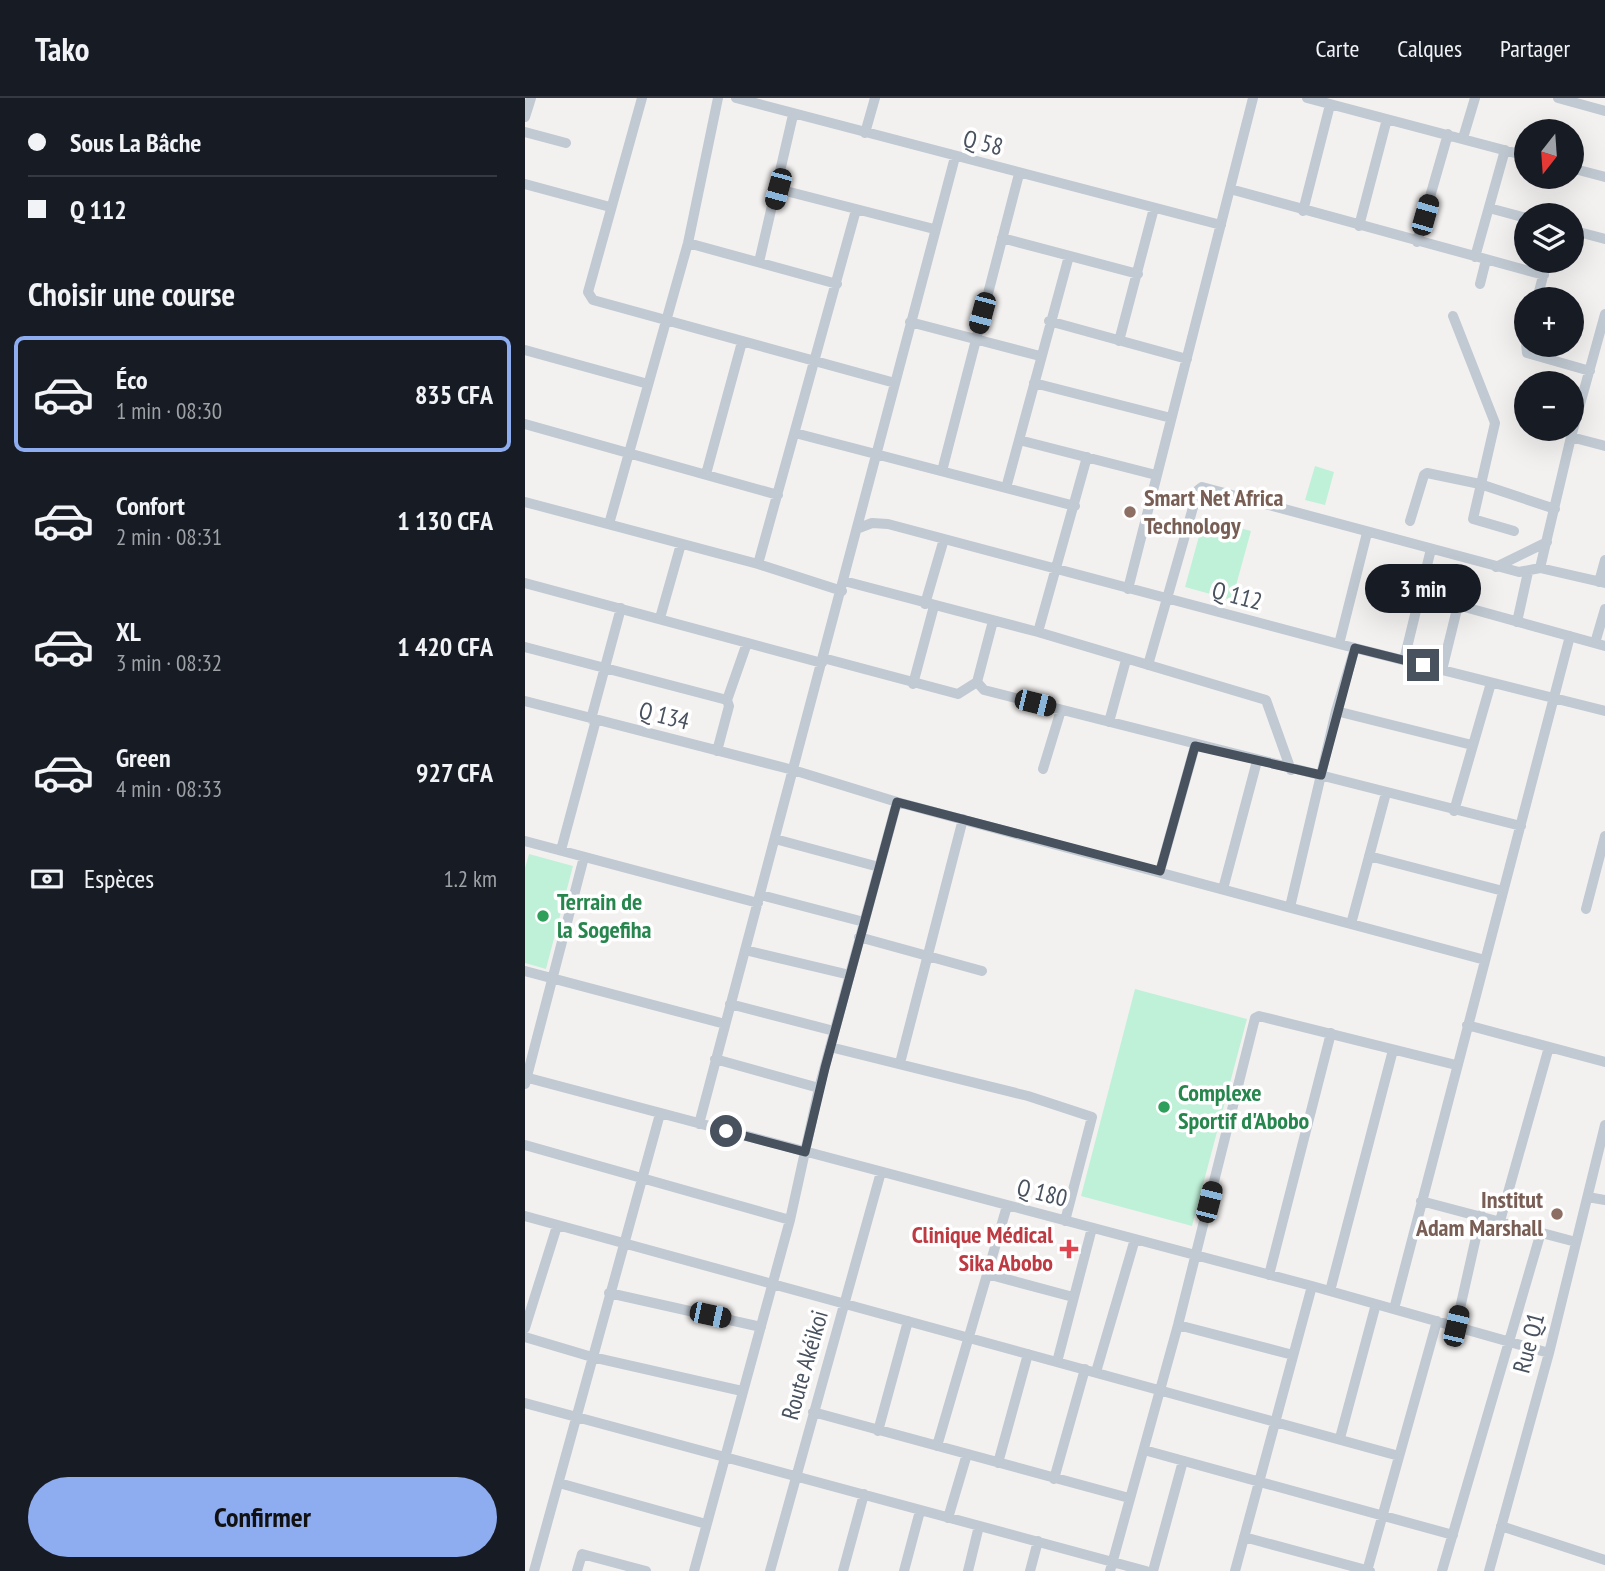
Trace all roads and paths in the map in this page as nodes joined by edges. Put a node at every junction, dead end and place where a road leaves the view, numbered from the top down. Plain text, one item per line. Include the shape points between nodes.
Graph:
1 (531, 98) edge
2 (642, 98) edge
3 (718, 98) edge
4 (736, 98) edge
5 (875, 98) edge
6 (1253, 98) edge
7 (1307, 98) edge
8 (1353, 98) edge
9 (1475, 98) edge
10 (1558, 98) edge
11 (1330, 105) junction
12 (1350, 110) junction
13 (1605, 111) edge
14 (793, 115) junction
15 (525, 117) edge
16 (1387, 120) junction
17 (525, 132) edge
18 (865, 133) junction
19 (1448, 134) junction
20 (1463, 138) junction
21 (566, 143) dead end
22 (1505, 150) junction
23 (1514, 153) edge
24 (955, 158) junction
25 (1584, 171) edge
26 (1019, 174) junction
27 (1605, 177) edge
28 (525, 184) edge
29 (778, 189) junction
30 (1230, 189) junction
31 (610, 207) junction
32 (1154, 208) junction
33 (1489, 208) junction
34 (856, 210) junction
35 (1303, 211) junction
36 (1514, 215) edge
37 (1221, 225) junction
38 (1359, 226) junction
39 (934, 229) junction
40 (1584, 233) edge
41 (1002, 238) junction
42 (1605, 239) edge
43 (1417, 242) junction
44 (688, 243) junction
45 (1069, 256) junction
46 (1481, 258) junction
47 (759, 262) junction
48 (1138, 274) junction
49 (1544, 275) joint
50 (837, 284) junction
51 (1480, 284) dead end
52 (1541, 287) edge
53 (1605, 314) edge
54 (1453, 316) dead end
55 (667, 321) junction
56 (1049, 321) junction
57 (910, 322) junction
58 (975, 338) junction
59 (1119, 341) junction
60 (741, 342) junction
61 (525, 351) edge
62 (1040, 356) junction
63 (1541, 357) edge
64 (1187, 359) junction
65 (814, 361) junction
66 (1590, 371) junction
67 (895, 383) junction
68 (1034, 383) junction
69 (648, 384) junction
70 (1584, 392) edge
71 (1171, 418) junction
72 (525, 424) edge
73 (795, 433) junction
74 (1019, 439) junction
75 (1584, 440) edge
76 (1570, 441) edge
77 (1605, 446) edge
78 (629, 453) junction
79 (877, 456) junction
80 (1087, 457) junction
81 (941, 471) junction
82 (706, 474) junction
83 (1156, 475) junction
84 (1480, 484) junction
85 (1006, 488) junction
86 (778, 495) junction
87 (525, 502) edge
88 (1075, 506) junction
89 (1555, 509) junction
90 (1410, 521) dead end
91 (609, 524) junction
92 (859, 528) junction
93 (1514, 531) dead end
94 (1367, 533) junction
95 (944, 539) junction
96 (1547, 542) junction
97 (681, 544) junction
98 (1431, 549) junction
99 (1605, 560) edge
100 (758, 564) junction
101 (1496, 567) junction
102 (1540, 568) junction
103 (1055, 569) junction
104 (1528, 572) junction
105 (1602, 582) edge
106 (525, 583) edge
107 (843, 586) junction
108 (1128, 589) junction
109 (1167, 599) junction
110 (930, 605) junction
111 (621, 608) junction
112 (1605, 609) edge
113 (660, 618) junction
114 (993, 621) junction
115 (1517, 622) junction
116 (1038, 632) junction
117 (1570, 636) junction
118 (747, 643) junction
119 (1339, 644) junction
120 (1600, 645) edge
121 (525, 647) edge
122 (1355, 648) junction
123 (1126, 660) junction
124 (1404, 660) junction
125 (823, 661) junction
126 (1148, 665) junction
127 (605, 668) junction
128 (1442, 670) junction
129 (977, 682) junction
130 (1491, 682) junction
131 (913, 684) junction
132 (1552, 698) junction
133 (727, 700) junction
134 (525, 701) edge
135 (1061, 710) junction
136 (1336, 710) junction
137 (1605, 711) edge
138 (593, 719) junction
139 (1109, 722) junction
140 (1472, 745) junction
141 (1195, 746) junction
142 (717, 751) junction
143 (1257, 761) junction
144 (1043, 769) dead end
145 (793, 770) junction
146 (1291, 770) junction
147 (1321, 775) junction
148 (1385, 793) junction
149 (897, 802) junction
150 (1454, 811) junction
151 (963, 819) junction
152 (1521, 826) junction
153 (1605, 836) edge
154 (775, 839) junction
155 (525, 841) edge
156 (561, 850) junction
157 (1369, 856) junction
158 (584, 857) junction
159 (879, 867) junction
160 (1160, 871) junction
161 (1223, 889) junction
162 (1503, 891) junction
163 (759, 899) junction
164 (1290, 907) junction
165 (1587, 909) dead end
166 (864, 922) junction
167 (1351, 924) junction
168 (859, 937) junction
169 (745, 950) junction
170 (928, 957) junction
171 (1485, 960) junction
172 (525, 971) edge
173 (982, 971) dead end
174 (850, 975) junction
175 (552, 979) junction
176 (730, 1004) junction
177 (725, 1024) junction
178 (1467, 1025) junction
179 (834, 1031) junction
180 (1331, 1033) junction
181 (830, 1047) junction
182 (1549, 1047) junction
183 (1393, 1049) junction
184 (715, 1059) junction
185 (1605, 1062) edge
186 (900, 1063) junction
187 (1456, 1065) junction
188 (526, 1080) edge
189 (819, 1088) junction
190 (660, 1114) junction
191 (699, 1124) junction
192 (1605, 1125) edge
193 (525, 1145) edge
194 (805, 1152) junction
195 (881, 1171) junction
196 (642, 1181) junction
197 (1588, 1197) junction
198 (1605, 1200) edge
199 (1421, 1201) junction
200 (1007, 1206) junction
201 (1481, 1215) junction
202 (525, 1216) edge
203 (790, 1220) junction
204 (1065, 1221) junction
205 (1500, 1221) junction
206 (557, 1226) junction
207 (1092, 1228) junction
208 (1541, 1232) junction
209 (1135, 1239) junction
210 (1576, 1242) junction
211 (623, 1245) junction
212 (1196, 1255) junction
213 (987, 1274) junction
214 (1269, 1275) junction
215 (773, 1283) junction
216 (1312, 1286) junction
217 (1330, 1291) junction
218 (609, 1293) junction
219 (1073, 1297) junction
220 (844, 1304) junction
221 (1375, 1304) junction
222 (1394, 1309) junction
223 (908, 1321) junction
224 (1437, 1321) junction
225 (1178, 1325) junction
226 (1456, 1326) junction
227 (761, 1327) junction
228 (525, 1328) edge
229 (525, 1337) edge
230 (967, 1338) junction
231 (1509, 1341) junction
232 (1549, 1353) junction
233 (1028, 1354) junction
234 (1293, 1355) junction
235 (592, 1357) junction
236 (1056, 1362) junction
237 (1085, 1369) junction
238 (1097, 1372) junction
239 (1160, 1389) junction
240 (743, 1391) junction
241 (525, 1403) edge
242 (813, 1412) junction
243 (576, 1418) junction
244 (1276, 1420) junction
245 (878, 1431) junction
246 (1340, 1438) junction
247 (937, 1446) junction
248 (1144, 1450) junction
249 (967, 1454) junction
250 (1399, 1456) junction
251 (725, 1457) junction
252 (1184, 1461) junction
253 (998, 1463) junction
254 (796, 1475) junction
255 (1054, 1479) junction
256 (1259, 1481) junction
257 (559, 1483) junction
258 (864, 1494) junction
259 (1129, 1498) junction
260 (920, 1511) junction
261 (1383, 1514) junction
262 (948, 1518) junction
263 (706, 1524) junction
264 (979, 1526) junction
265 (1501, 1526) junction
266 (1453, 1535) junction
267 (1244, 1537) junction
268 (1038, 1541) junction
269 (1605, 1560) edge
270 (1111, 1566) edge
271 (534, 1571) edge
272 (577, 1571) edge
273 (646, 1571) edge
274 (694, 1571) edge
275 (770, 1571) edge
276 (843, 1571) edge
277 (904, 1571) edge
278 (968, 1571) edge
279 (1030, 1571) edge
280 (1146, 1571) edge
281 (1153, 1571) edge
282 (1235, 1571) edge
283 (1368, 1571) edge
284 (1442, 1571) edge
285 (1489, 1571) edge

1 - 15 street
2 - 31 street
3 - 44 street
4 - 14 street, Q 58
5 - 18 street
6 - 30 street
7 - 11 street
8 - 12 street
9 - 20 street
10 - 13 street
11 - 12 street
11 - 35 street
12 - 16 street
14 - 18 street, Q 58
14 - 29 street
16 - 19 street
16 - 38 street
17 - 21 street
18 - 24 street, Q 58
19 - 20 street
19 - 43 street
20 - 22 street
22 - 23 street
22 - 33 street
24 - 26 street, Q 58
24 - 39 street
25 - 27 street
26 - 32 street, Q 58
26 - 41 street
28 - 31 street
29 - 34 street
29 - 47 street
30 - 35 street
30 - 37 street
31 - 55 street via 590,297
32 - 37 street, Q 58
32 - 48 street
33 - 36 street
33 - 46 street
34 - 39 street
34 - 50 street
35 - 38 street
37 - 64 street
38 - 43 street
39 - 57 street
40 - 42 street
41 - 45 street
41 - 58 street
43 - 46 street
44 - 47 street
44 - 55 street
45 - 48 street
45 - 56 street
46 - 49 street
46 - 51 street
47 - 50 street
48 - 59 street
49 - 52 street
50 - 65 street
53 - 66 street
54 - 84 street via 1495,423
55 - 60 street
55 - 69 street
56 - 59 street
56 - 62 street
57 - 58 street
57 - 67 street
58 - 62 street
58 - 81 street
59 - 64 street
60 - 65 street
60 - 82 street
61 - 69 street
62 - 68 street
63 - 66 street
64 - 71 street
65 - 67 street
65 - 73 street
66 - 70 street
67 - 79 street
68 - 71 street
68 - 74 street
69 - 78 street
71 - 83 street
72 - 78 street
73 - 79 street
73 - 86 street
74 - 80 street
74 - 85 street
75 - 77 street
76 - 89 street
78 - 82 street
78 - 91 street
79 - 81 street
79 - 92 street
80 - 83 street
80 - 88 street
81 - 85 street
82 - 86 street
83 - 108 street
84 - 89 street
84 - 90 street via 1424,475
84 - 93 street via 1472,519
85 - 88 street
86 - 100 street
87 - 91 street
88 - 103 street
89 - 96 street
91 - 97 street
92 - 95 street, Q 112 via 880,523
92 - 107 street
94 - 98 street
94 - 109 street via 1200,488
94 - 119 street
95 - 103 street, Q 112
95 - 110 street
96 - 101 street
96 - 102 street
97 - 100 street
97 - 113 street
98 - 101 street
98 - 124 street
99 - 105 street
100 - 107 street
101 - 104 street
102 - 104 street
102 - 105 street
103 - 108 street, Q 112
103 - 116 street
104 - 115 street
106 - 111 street
107 - 110 street
107 - 125 street
108 - 109 street, Q 112
109 - 119 street, Q 112
109 - 126 street
110 - 114 street
110 - 131 street
111 - 113 street
111 - 127 street
112 - 120 street
113 - 118 street
114 - 116 street
114 - 129 street
115 - 117 street
115 - 128 street via 1459,607
116 - 123 street
117 - 120 street
117 - 132 street
118 - 125 street
118 - 133 street
119 - 122 street, Q 112
121 - 127 street
122 - 124 street, Q 112
122 - 136 street
123 - 126 street
123 - 139 street
124 - 128 street, Q 112
125 - 131 street
125 - 145 street
126 - 146 street via 1266,700
127 - 133 street
127 - 138 street
128 - 130 street, Q 112
129 - 131 street via 958,694
129 - 135 street via 984,690
130 - 132 street, Q 112
130 - 140 street
132 - 137 street, Q 112
132 - 152 street
133 - 142 street
134 - 138 street, Q 134
135 - 139 street
135 - 144 street
136 - 140 street
136 - 147 street
138 - 142 street, Q 134
138 - 156 street
139 - 141 street
140 - 150 street
141 - 143 street
141 - 160 street
142 - 145 street, Q 134
143 - 146 street
143 - 161 street
145 - 149 street, Q 134
145 - 154 street
146 - 147 street
147 - 148 street
147 - 164 street
148 - 150 street
148 - 157 street
149 - 151 street, Q 134
149 - 159 street
150 - 152 street
151 - 160 street, Q 134
151 - 170 street
152 - 162 street
153 - 165 street
154 - 159 street
154 - 163 street
155 - 156 street
156 - 158 street
157 - 162 street
157 - 167 street
158 - 163 street
158 - 175 street
159 - 166 street
160 - 161 street, Q 134
161 - 164 street, Q 134
162 - 171 street
163 - 166 street
163 - 169 street
164 - 167 street, Q 134
166 - 168 street
167 - 171 street, Q 134
168 - 170 street
168 - 174 street
169 - 174 street
169 - 176 street
170 - 173 street
170 - 186 street
171 - 178 street
172 - 175 street
174 - 179 street
175 - 177 street
175 - 188 street
176 - 177 street
176 - 179 street
177 - 184 street
178 - 182 street
178 - 187 street
179 - 181 street
180 - 183 street
180 - 212 street via 1255,1018
180 - 214 street
181 - 186 street
181 - 189 street
182 - 185 street
182 - 205 street
183 - 187 street
183 - 217 street
184 - 189 street
184 - 191 street
186 - 204 street via 1092,1117
187 - 199 street
188 - 190 street, Q 180
189 - 194 street
190 - 191 street, Q 180
190 - 196 street
191 - 194 street, Q 180
192 - 197 street, Rue Q1
193 - 196 street
194 - 195 street, Q 180
194 - 203 street
195 - 200 street, Q 180
195 - 220 street, Route Akéikoi
196 - 203 street
196 - 211 street
197 - 198 street
197 - 210 street, Rue Q1
199 - 201 street
199 - 222 street
200 - 204 street, Q 180
200 - 213 street
201 - 205 street
201 - 226 street
202 - 206 street
203 - 215 street
204 - 207 street, Q 180
205 - 208 street
206 - 211 street
206 - 228 street
207 - 209 street, Q 180
207 - 219 street
208 - 210 street
208 - 231 street
209 - 212 street, Q 180
209 - 238 street
210 - 232 street, Rue Q1
211 - 215 street
211 - 218 street
212 - 214 street, Q 180
212 - 225 street
213 - 219 street
213 - 230 street
214 - 216 street, Q 180
215 - 220 street
215 - 227 street
216 - 217 street, Q 180
216 - 234 street
217 - 221 street, Q 180
218 - 227 street
218 - 235 street
219 - 236 street
220 - 223 street
220 - 242 street, Route Akéikoi
221 - 222 street, Q 180
221 - 246 street
222 - 224 street, Q 180
223 - 230 street
223 - 245 street
224 - 226 street, Q 180
224 - 250 street
225 - 234 street
225 - 239 street
226 - 231 street, Q 180
227 - 240 street
229 - 235 street
230 - 233 street
230 - 247 street
231 - 232 street, Q 180
231 - 266 street
232 - 265 street, Rue Q1
233 - 236 street
233 - 253 street
234 - 244 street
235 - 240 street
235 - 243 street
236 - 237 street
237 - 238 street
237 - 255 street
238 - 239 street
239 - 244 street
239 - 248 street
240 - 251 street
241 - 243 street
242 - 245 street
242 - 254 street, Route Akéikoi
243 - 251 street
243 - 257 street
244 - 246 street
244 - 256 street
245 - 247 street
246 - 250 street
247 - 249 street
248 - 252 street
248 - 259 street
249 - 253 street
249 - 262 street
250 - 261 street
251 - 254 street
251 - 263 street
252 - 256 street
252 - 281 street
253 - 255 street
254 - 258 street
254 - 275 street, Route Akéikoi
255 - 259 street
256 - 261 street
256 - 267 street
257 - 263 street
257 - 271 street
258 - 260 street
258 - 276 street
259 - 270 street
260 - 262 street
260 - 277 street
261 - 266 street
261 - 283 street
262 - 264 street
263 - 274 street
264 - 268 street
264 - 278 street
265 - 269 street
265 - 285 street, Rue Q1
266 - 284 street
267 - 282 street
267 - 283 street
268 - 270 street
268 - 279 street
270 - 280 street
272 - 273 street via 584,1554

